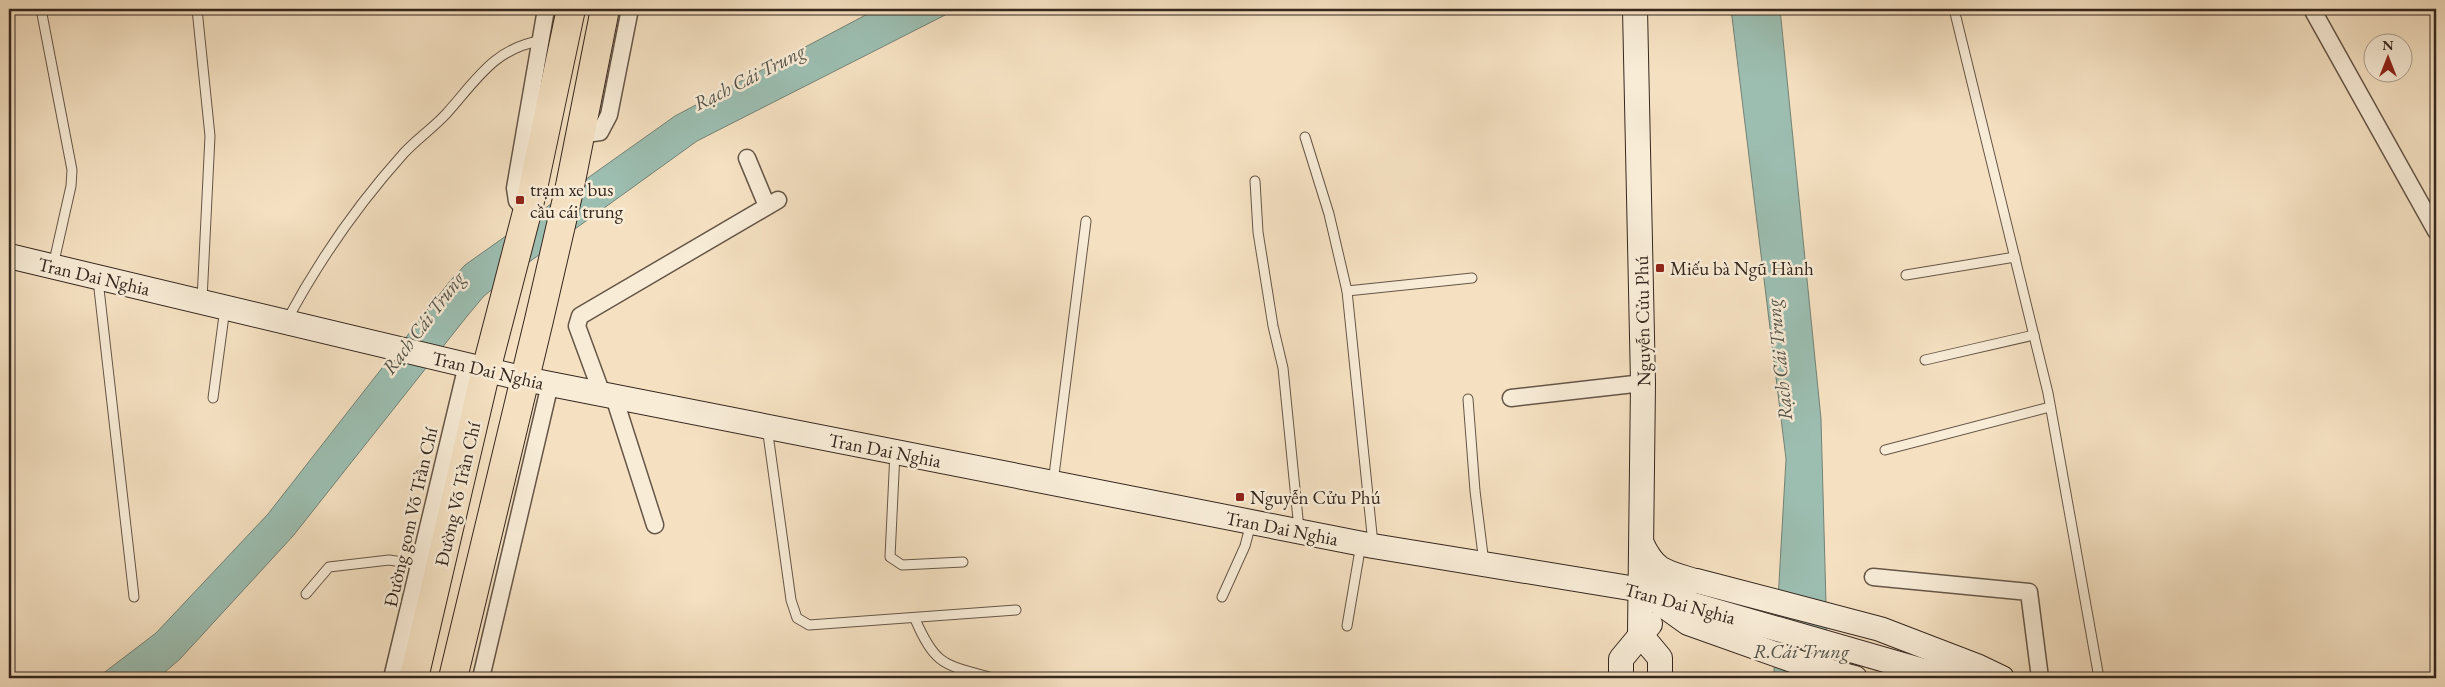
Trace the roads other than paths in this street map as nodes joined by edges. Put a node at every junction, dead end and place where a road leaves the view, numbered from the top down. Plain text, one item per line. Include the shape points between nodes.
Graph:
1 (41, 9) edge
2 (198, 9) edge
3 (546, 9) edge
4 (571, 9) edge
5 (604, 9) edge
6 (630, 9) edge
7 (1635, 9) edge
8 (1954, 9) edge
9 (2312, 9) edge
10 (540, 41) junction
11 (579, 135) junction
12 (1305, 137) dead end
13 (747, 158) dead end
14 (1255, 180) dead end
15 (530, 203) junction
16 (1086, 221) dead end
17 (2436, 231) edge
18 (9, 256) edge
19 (2015, 258) junction
20 (53, 266) junction
21 (1906, 275) dead end
22 (98, 277) junction
23 (1472, 278) dead end
24 (1347, 291) junction
25 (201, 302) junction
26 (225, 307) junction
27 (286, 322) junction
28 (2034, 335) junction
29 (1925, 360) dead end
30 (469, 366) junction
31 (538, 382) junction
32 (1643, 383) junction
33 (608, 396) junction
34 (213, 398) dead end
35 (1511, 398) dead end
36 (1468, 399) dead end
37 (2050, 407) junction
38 (766, 427) junction
39 (1885, 450) dead end
40 (895, 452) junction
41 (1053, 483) junction
42 (1251, 522) junction
43 (656, 525) dead end
44 (1299, 532) junction
45 (1642, 544) junction
46 (1367, 545) junction
47 (963, 562) dead end
48 (1484, 564) junction
49 (430, 566) junction
50 (1873, 577) dead end
51 (1697, 581) junction
52 (1642, 590) junction
53 (306, 594) dead end
54 (134, 597) dead end
55 (1222, 597) dead end
56 (1016, 610) dead end
57 (915, 619) junction
58 (1688, 624) junction
59 (1347, 626) dead end
60 (1640, 634) junction
61 (1761, 637) junction
62 (392, 678) edge
63 (414, 678) edge
64 (453, 678) edge
65 (480, 678) edge
66 (992, 678) edge
67 (1621, 678) edge
68 (1660, 678) edge
69 (1855, 678) edge
70 (1948, 678) edge
71 (2002, 678) edge
72 (2040, 678) edge
73 (2099, 678) edge

1 - 20 lane via 72,170
2 - 25 lane via 210,136
3 - 10 street
4 - 15 highway
5 - 11 highway
6 - 11 street via 609,115 600,132
7 - 32 main road, Nguyễn Cửu Phú
8 - 19 lane
9 - 17 street
10 - 15 street via 514,192 517,201
10 - 27 lane via 522,44 502,54 406,151 382,178 335,243
11 - 31 highway, Đường Võ Trần Chí via 539,320
12 - 24 lane via 1329,214
13 - 33 street via 772,203 580,316 577,326
14 - 44 lane via 1258,232 1283,368
15 - 30 highway, Đường Võ Trần Chí via 501,311
16 - 41 lane
18 - 20 main road, Tran Dai Nghia
19 - 21 lane
19 - 28 lane
20 - 22 main road, Tran Dai Nghia
22 - 25 main road, Tran Dai Nghia
22 - 54 lane
23 - 24 lane
24 - 46 lane
25 - 26 main road, Tran Dai Nghia
26 - 27 main road, Tran Dai Nghia
26 - 34 lane
27 - 30 main road, Tran Dai Nghia
28 - 29 lane
28 - 37 lane
30 - 31 main road, Tran Dai Nghia
30 - 49 highway, Đường Võ Trần Chí
31 - 33 main road, Tran Dai Nghia
31 - 64 highway, Đường Võ Trần Chí
31 - 65 street
32 - 35 street
32 - 45 main road, Nguyễn Cửu Phú
33 - 38 main road, Tran Dai Nghia
33 - 43 street
36 - 48 lane
37 - 39 lane
37 - 73 lane
38 - 40 main road, Tran Dai Nghia
38 - 57 lane via 791,600 797,618 809,625
40 - 41 main road, Tran Dai Nghia
40 - 47 lane via 890,557 902,565
41 - 42 main road, Tran Dai Nghia
42 - 44 main road, Tran Dai Nghia
42 - 55 lane via 1245,546
44 - 46 main road, Tran Dai Nghia
45 - 51 main road via 1650,561 1658,567
45 - 52 main road, Nguyễn Cửu Phú
46 - 48 main road, Tran Dai Nghia
46 - 59 lane
48 - 52 main road, Tran Dai Nghia
49 - 53 lane via 389,560 329,566
49 - 62 street, Đường gom Võ Trần Chí
49 - 63 highway, Đường Võ Trần Chí
50 - 72 street via 2030,592
51 - 52 main road
51 - 71 main road via 1880,629
52 - 58 main road
52 - 60 main road, Nguyễn Cửu Phú
52 - 61 main road, Tran Dai Nghia
56 - 57 lane
57 - 66 lane via 926,645 938,659
58 - 60 main road via 1659,620
58 - 61 main road
60 - 67 main road via 1621,659
60 - 68 main road via 1660,658
61 - 69 main road via 1806,665
61 - 70 main road via 1863,654

